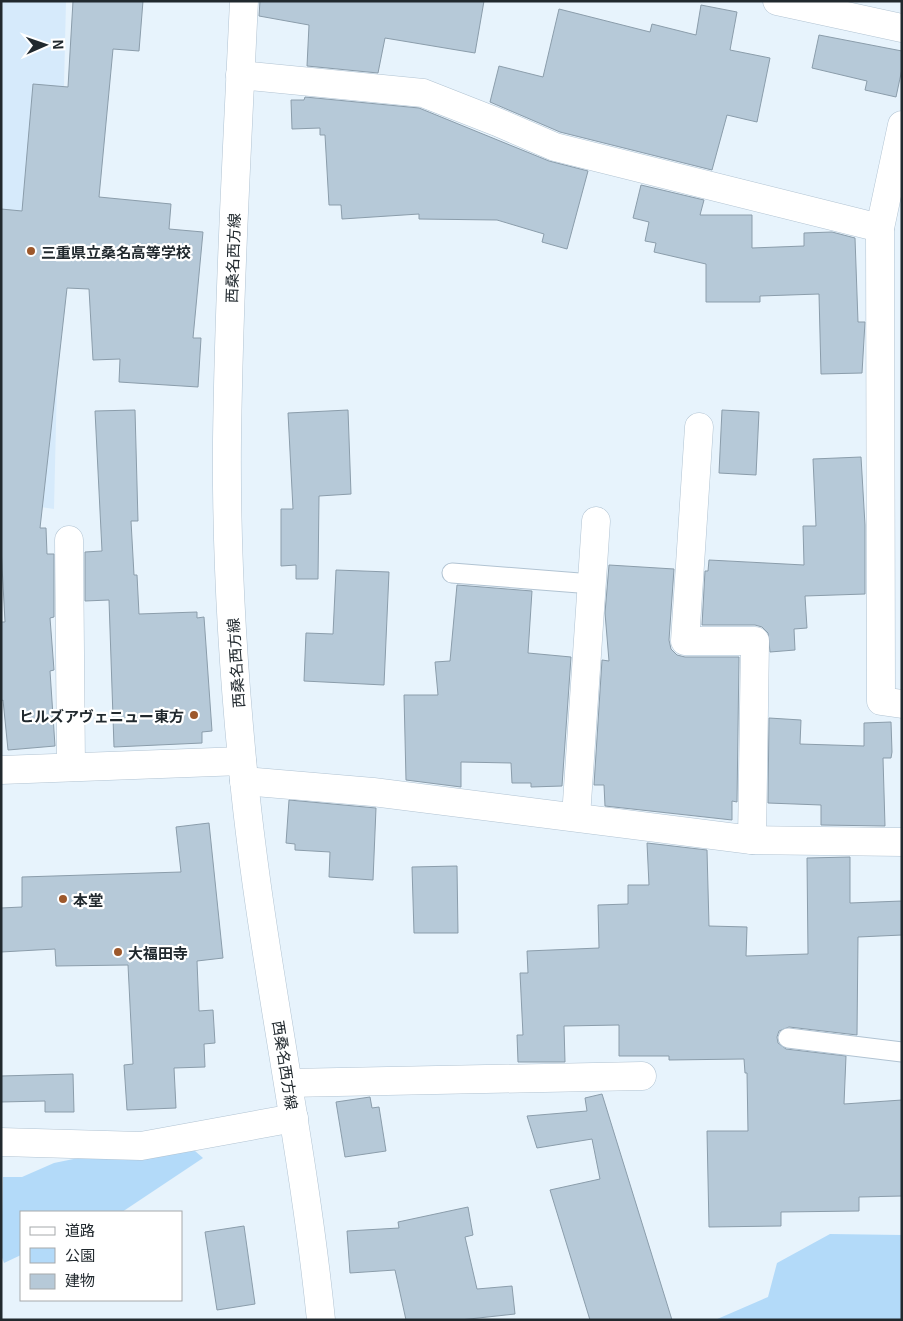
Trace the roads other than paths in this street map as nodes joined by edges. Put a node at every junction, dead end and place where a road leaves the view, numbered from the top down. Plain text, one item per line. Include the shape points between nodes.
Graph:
1 (244, 1) edge
2 (777, 1) edge
3 (902, 28) edge
4 (240, 75) junction
5 (902, 125) edge
6 (880, 228) junction
7 (699, 427) dead end
8 (596, 521) dead end
9 (69, 540) dead end
10 (452, 573) dead end
11 (592, 584) junction
12 (902, 704) edge
13 (71, 767) junction
14 (1, 770) edge
15 (243, 771) junction
16 (576, 817) junction
17 (752, 840) junction
18 (902, 842) edge
19 (788, 1038) dead end
20 (902, 1052) edge
21 (642, 1076) dead end
22 (288, 1083) junction
23 (294, 1118) junction
24 (1, 1142) edge
25 (321, 1320) edge

1 - 4 street, 西桑名西方線
2 - 3 street
4 - 6 street via 423,93 554,147
4 - 15 street, 西桑名西方線 via 231,256 227,444 232,632
5 - 6 street
6 - 12 street via 881,701
7 - 17 street via 685,641 755,641
8 - 11 street
9 - 13 street
10 - 11 lane
11 - 16 street
13 - 14 street
13 - 15 street
15 - 16 street via 374,792
15 - 22 street, 西桑名西方線
16 - 17 street
17 - 18 street
19 - 20 lane
21 - 22 street
22 - 23 street, 西桑名西方線
23 - 24 street via 141,1146
23 - 25 street, 西桑名西方線

